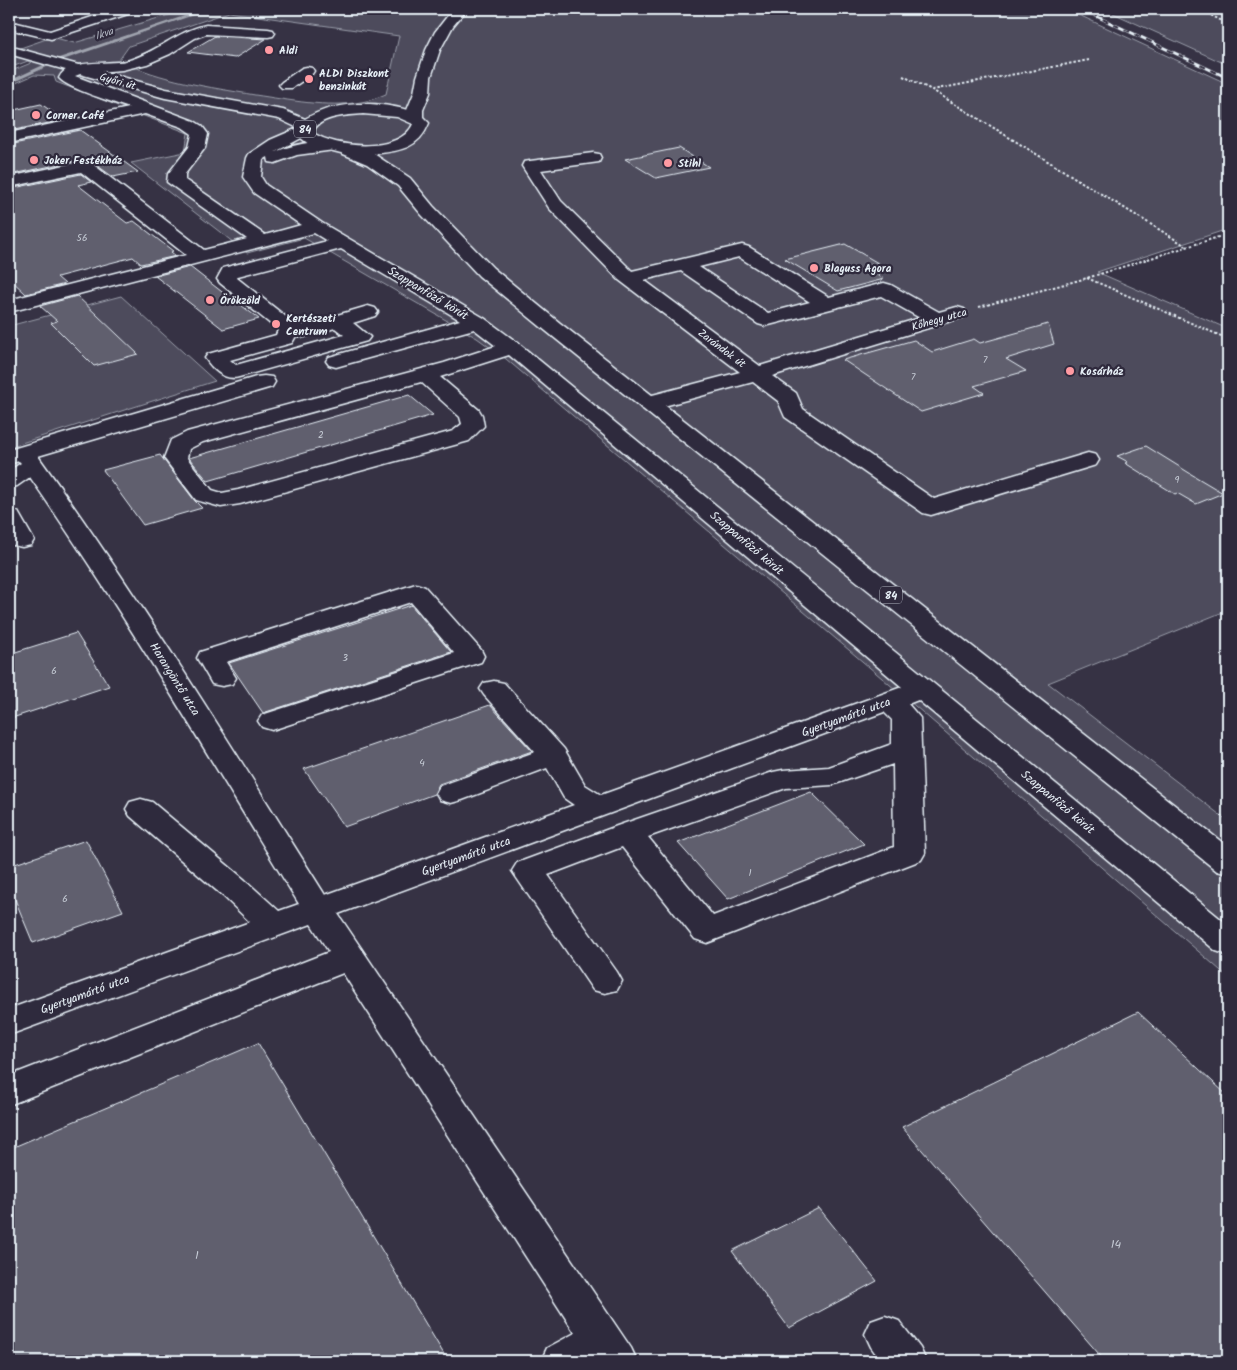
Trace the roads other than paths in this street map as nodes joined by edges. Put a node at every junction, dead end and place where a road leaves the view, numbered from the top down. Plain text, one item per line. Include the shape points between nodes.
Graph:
1 (84, 9) edge
2 (129, 9) edge
3 (460, 9) edge
4 (110, 15) junction
5 (9, 25) edge
6 (268, 33) dead end
7 (51, 35) junction
8 (9, 49) edge
9 (138, 64) junction
10 (74, 69) junction
11 (307, 71) dead end
12 (423, 80) junction
13 (287, 84) dead end
14 (134, 86) junction
15 (88, 105) dead end
16 (229, 106) junction
17 (146, 109) junction
18 (358, 110) junction
19 (114, 115) junction
20 (415, 118) junction
21 (306, 128) junction
22 (9, 138) edge
23 (411, 140) junction
24 (328, 147) junction
25 (347, 150) junction
26 (594, 158) dead end
27 (253, 169) junction
28 (9, 182) edge
29 (404, 182) junction
30 (316, 227) junction
31 (262, 241) junction
32 (343, 243) junction
33 (201, 257) junction
34 (684, 265) junction
35 (629, 278) junction
36 (826, 304) junction
37 (9, 306) edge
38 (368, 312) dead end
39 (957, 313) road end
40 (936, 319) junction
41 (338, 321) junction
42 (477, 322) junction
43 (289, 329) junction
44 (511, 347) junction
45 (425, 374) junction
46 (757, 374) junction
47 (289, 398) junction
48 (649, 403) junction
49 (333, 450) dead end
50 (22, 459) edge
51 (1088, 460) dead end
52 (349, 467) junction
53 (9, 481) edge
54 (9, 517) edge
55 (22, 540) dead end
56 (178, 683) junction
57 (494, 689) dead end
58 (922, 689) junction
59 (889, 701) junction
60 (272, 721) dead end
61 (906, 749) junction
62 (554, 755) junction
63 (451, 793) dead end
64 (600, 808) junction
65 (141, 809) dead end
66 (628, 833) junction
67 (1228, 863) edge
68 (318, 909) junction
69 (274, 926) junction
70 (1228, 943) edge
71 (350, 957) junction
72 (605, 981) dead end
73 (9, 1022) edge
74 (9, 1091) edge
75 (609, 1351) edge
76 (562, 1361) edge

1 - 4 main road
2 - 4 main road
3 - 12 main road, 84 via 433,49
4 - 7 main road
5 - 7 main road
6 - 9 main road via 199,31
7 - 8 main road
8 - 10 main road, Győri út
9 - 10 main road
9 - 14 main road via 131,73
10 - 14 main road, Győri út
10 - 17 main road via 67,78
11 - 13 main road
12 - 18 main road, 84 via 402,95
12 - 20 main road, 84 via 423,89 414,109
14 - 16 main road, Győri út
15 - 19 main road
16 - 18 main road, Győri út
16 - 21 main road, Győri út via 283,115
17 - 19 main road
17 - 31 main road via 188,124 200,134 197,148 176,174 176,182
18 - 20 main road, 84 via 390,110
18 - 21 main road, 84 via 326,116
19 - 22 main road
20 - 23 main road, 84 via 421,123 421,130
21 - 24 main road, 84 via 305,135 309,139
21 - 27 main road via 268,148 256,158
23 - 25 main road, 84 via 388,147
23 - 29 main road, 84 via 400,150 399,164
24 - 25 main road, 84
24 - 27 main road via 289,152
25 - 29 main road, 84 via 373,160
26 - 35 main road, Zarándok út via 530,166 555,204
27 - 30 main road, Szappanfőző körút via 252,177 260,190
28 - 33 main road via 83,165
29 - 48 main road, 84 via 486,272
30 - 31 main road
30 - 32 main road, Szappanfőző körút
31 - 33 main road
32 - 42 main road, Szappanfőző körút
32 - 43 main road via 230,272 227,279
33 - 37 main road
34 - 35 main road
34 - 36 main road via 742,251
34 - 36 main road via 765,320
35 - 46 main road, Zarándok út
36 - 40 main road via 884,290
38 - 41 main road
39 - 40 main road, Kőhegy utca
40 - 46 main road, Kőhegy utca
41 - 43 main road via 304,331
41 - 43 main road via 360,337 232,373 215,358 285,339
42 - 44 main road, Szappanfőző körút
42 - 47 main road
44 - 45 main road
44 - 58 main road, Szappanfőző körút
45 - 47 main road
45 - 52 main road via 471,414 474,426 461,436
46 - 48 main road, Kőhegy utca
46 - 51 main road, Zarándok út via 788,398 794,412 931,508
47 - 50 main road
47 - 52 main road via 179,445 175,458 204,495 220,500
48 - 67 main road, 84
49 - 52 main road
50 - 53 main road
50 - 56 main road, Harangöntő utca via 82,534
54 - 55 main road
56 - 60 main road via 219,674 210,658 416,592 471,656
56 - 68 main road, Harangöntő utca
57 - 62 main road
58 - 59 main road, Gyertyamártó utca
58 - 70 main road, Szappanfőző körút
59 - 61 main road via 906,718
59 - 64 main road, Gyertyamártó utca
61 - 66 main road via 832,776 783,779
61 - 66 main road via 910,853 712,937
62 - 63 main road
62 - 64 main road via 574,791
64 - 68 main road, Gyertyamártó utca
65 - 69 main road
66 - 72 main road via 528,870
68 - 69 main road, Gyertyamártó utca
68 - 71 main road, Harangöntő utca
69 - 73 main road, Gyertyamártó utca
71 - 74 main road
71 - 75 main road, Harangöntő utca
75 - 76 main road

